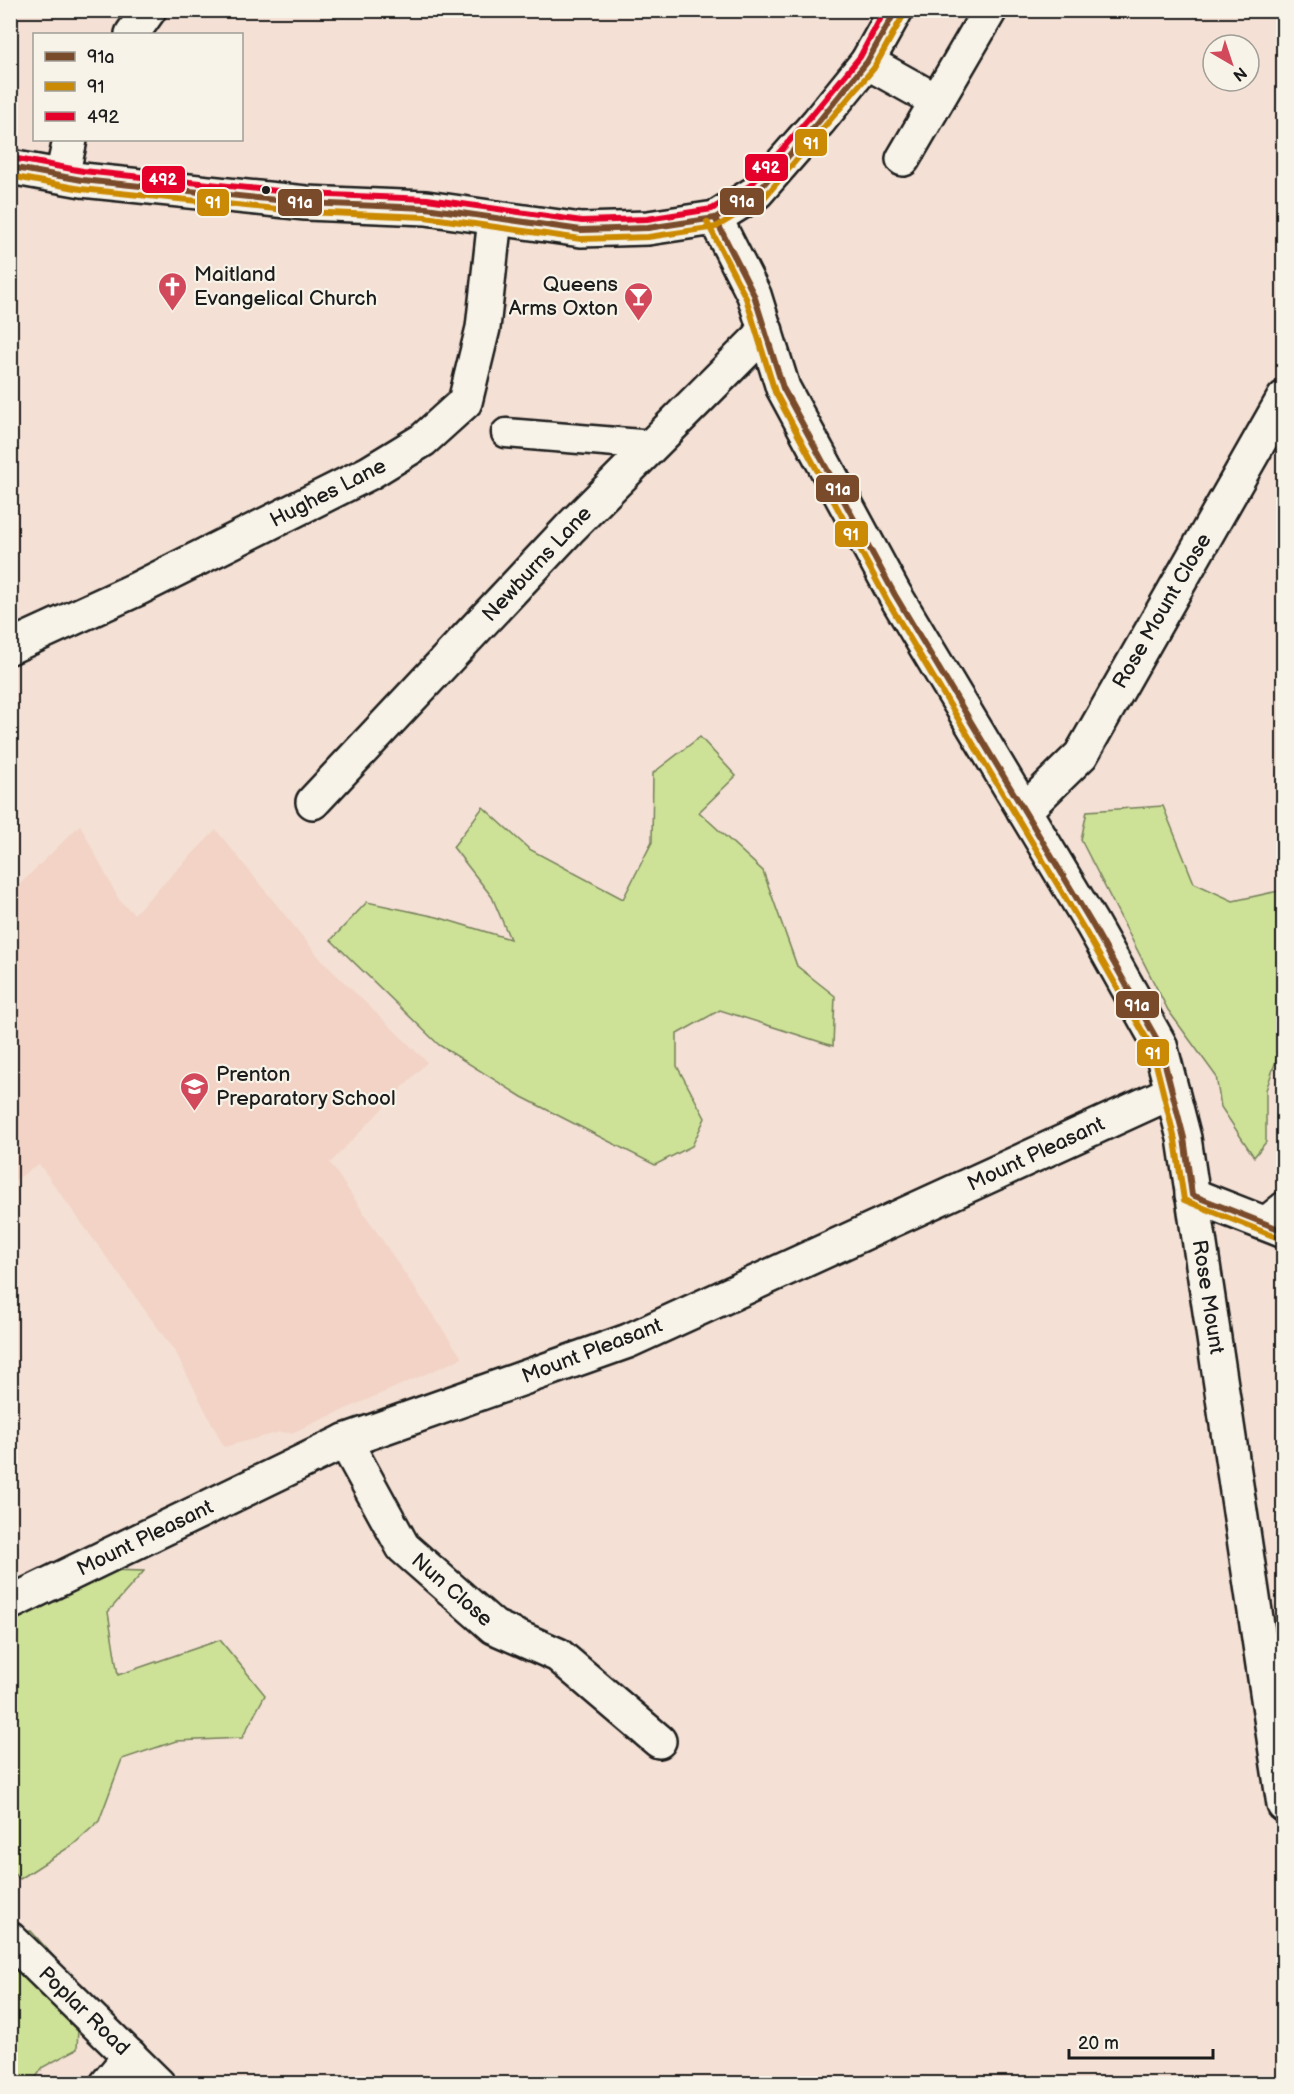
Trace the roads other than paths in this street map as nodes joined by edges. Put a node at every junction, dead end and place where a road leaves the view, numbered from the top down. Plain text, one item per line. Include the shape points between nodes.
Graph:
1 (149, 10) edge
2 (896, 10) edge
3 (990, 10) edge
4 (133, 33) edge
5 (867, 62) junction
6 (935, 100) junction
7 (70, 141) edge
8 (903, 159) dead end
9 (10, 167) edge
10 (62, 176) junction
11 (495, 218) junction
12 (715, 218) junction
13 (766, 331) junction
14 (1278, 420) edge
15 (506, 433) dead end
16 (652, 445) junction
17 (10, 647) edge
18 (313, 802) dead end
19 (1024, 811) junction
20 (1172, 1092) junction
21 (1192, 1195) junction
22 (1277, 1220) edge
23 (345, 1441) junction
24 (10, 1603) edge
25 (659, 1741) dead end
26 (1284, 1805) edge
27 (10, 1939) edge
28 (130, 2056) junction
29 (107, 2084) edge
30 (158, 2084) edge

1 - 4 street
2 - 5 street
3 - 6 street
5 - 6 street
5 - 12 street via 757,192
6 - 8 street
7 - 10 street
9 - 10 street
10 - 11 street via 306,203 426,208
11 - 12 street via 581,230 648,228
11 - 17 street, Hughes Lane via 483,327 465,402 423,440 348,484
12 - 13 street, Rose Mount via 754,295
13 - 16 street, Newburns Lane
13 - 19 street, Rose Mount via 783,388 884,574
14 - 19 street, Rose Mount Close via 1081,754
15 - 16 lane
16 - 18 street, Newburns Lane
19 - 20 street, Rose Mount via 1160,1045
20 - 21 street, Rose Mount via 1184,1138
20 - 23 street, Mount Pleasant via 627,1341
21 - 22 street
21 - 26 street, Rose Mount
23 - 24 street, Mount Pleasant
23 - 25 street, Nun Close via 403,1547 494,1628 558,1655
27 - 28 street, Poplar Road
28 - 29 street
28 - 30 street, Poplar Road

